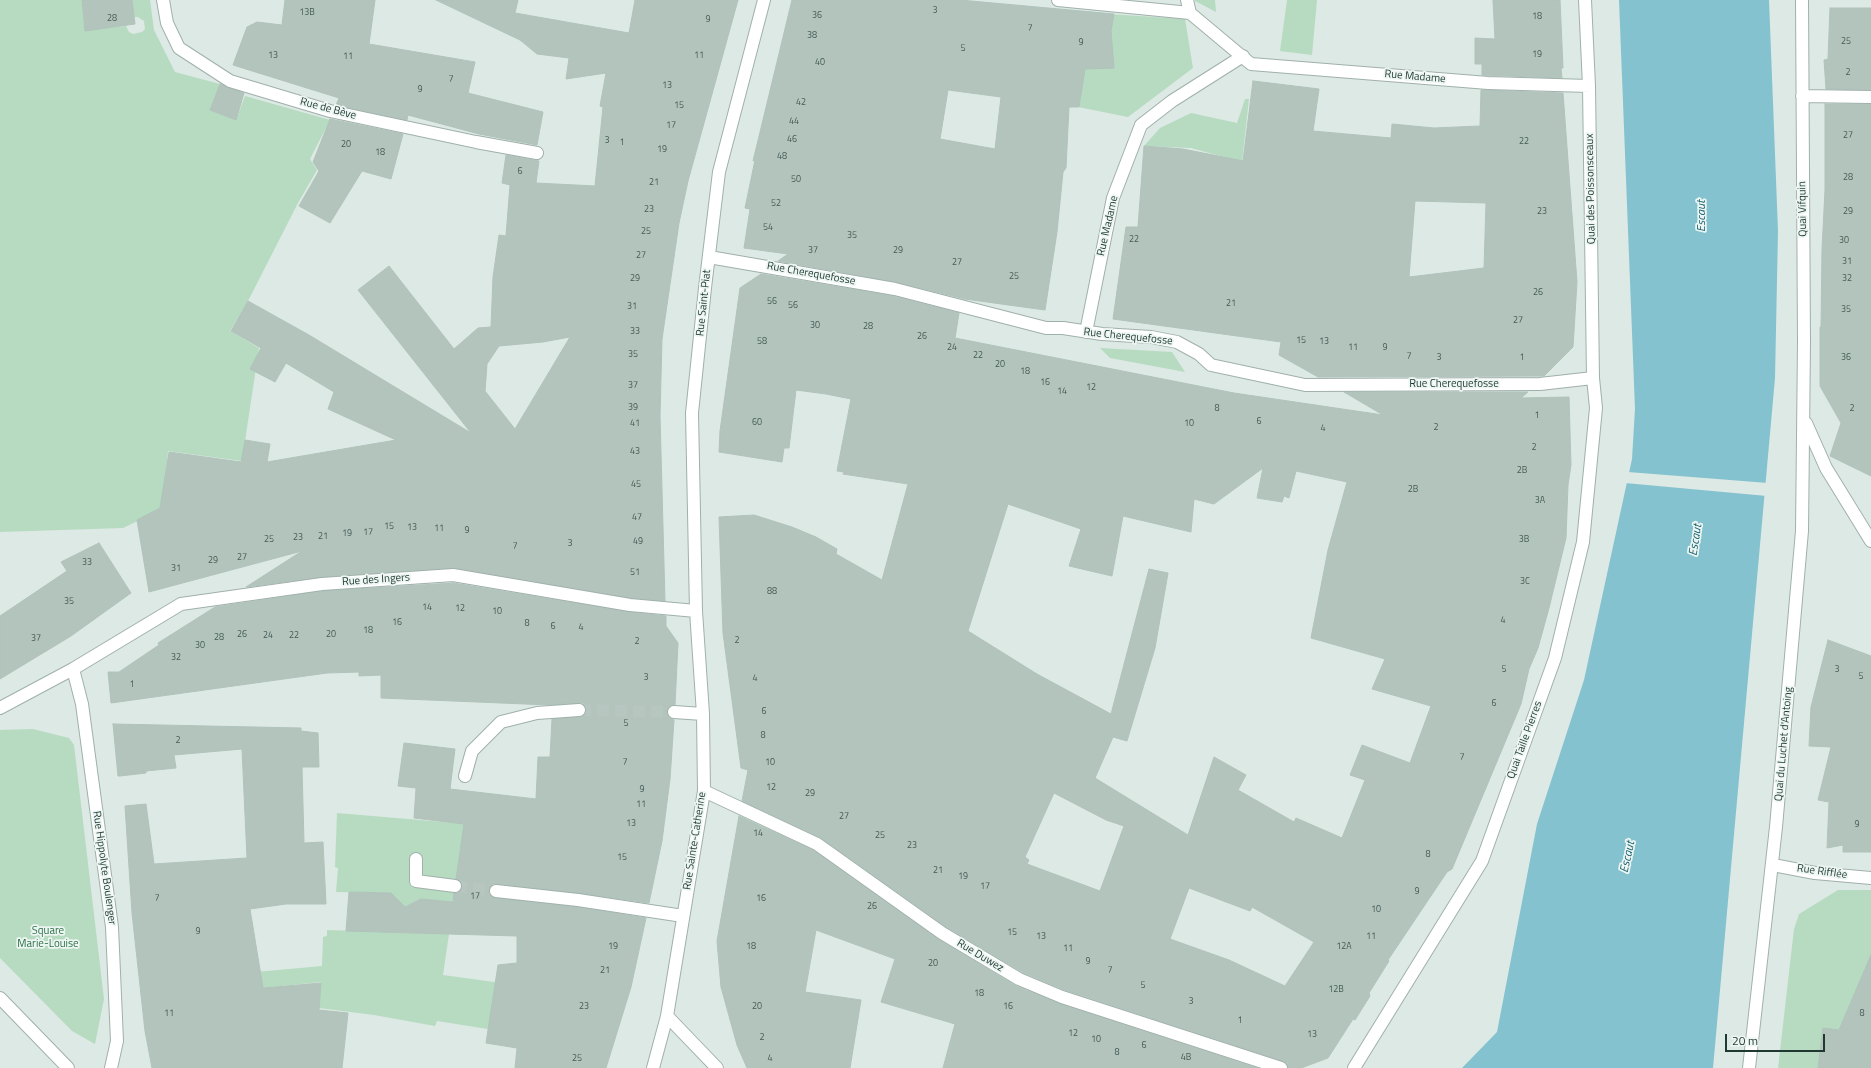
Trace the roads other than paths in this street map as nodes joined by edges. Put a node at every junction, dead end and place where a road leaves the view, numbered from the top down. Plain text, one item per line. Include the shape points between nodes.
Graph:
1 (163, 0) edge
2 (764, 0) edge
3 (1058, 0) edge
4 (1187, 0) edge
5 (1585, 0) edge
6 (1802, 0) edge
7 (1190, 13) junction
8 (1243, 56) junction
9 (1590, 86) junction
10 (1802, 96) junction
11 (1871, 98) edge
12 (537, 153) dead end
13 (709, 257) junction
14 (1086, 332) junction
15 (1593, 378) junction
16 (1804, 418) junction
17 (1871, 541) edge
18 (696, 612) junction
19 (73, 669) junction
20 (0, 708) edge
21 (579, 710) tunnel mouth
22 (674, 712) tunnel mouth
23 (703, 714) junction
24 (465, 776) dead end
25 (704, 791) junction
26 (416, 860) dead end
27 (1773, 865) junction
28 (1871, 878) edge
29 (455, 886) tunnel mouth
30 (496, 891) tunnel mouth
31 (683, 916) junction
32 (0, 998) edge
33 (667, 1016) junction
34 (68, 1068) edge
35 (112, 1068) edge
36 (653, 1068) edge
37 (717, 1068) edge
38 (1281, 1068) edge
39 (1354, 1068) edge
40 (1749, 1068) edge

1 - 12 street, Rue de Bève via 167,23 178,48 230,81 330,111
2 - 13 street, Rue Saint-Piat via 719,172
3 - 7 street
4 - 7 street
5 - 9 street, Quai des Poissonsceaux
6 - 10 street, Quai Vifquin
7 - 8 street, Rue Madame
8 - 9 street, Rue Madame via 1252,64 1488,83
8 - 14 street, Rue Madame via 1172,101 1141,125 1113,198
9 - 15 street, Quai des Poissonsceaux
10 - 11 street
10 - 16 street, Quai Vifquin
13 - 14 street, Rue Cherequefosse via 895,289 1046,328
13 - 18 street, Rue Saint-Piat via 692,413
14 - 15 street, Rue Cherequefosse via 1151,337 1177,342 1199,354 1211,365 1305,385 1540,384
15 - 39 street, Quai Taille Pierres via 1596,408 1583,542 1555,658 1482,861
16 - 17 street via 1826,468
16 - 27 street, Quai du Luchet d'Antoing via 1801,558
18 - 19 street, Rue des Ingers via 630,605 452,575 322,584 181,604
18 - 23 street, Rue Sainte-Catherine
19 - 20 street, Rue des Ingers
19 - 35 street, Rue Hippolyte Boulenger via 82,704 112,927 117,1041
21 - 24 street via 536,713 501,722 472,751
22 - 23 street
23 - 25 street, Rue Sainte-Catherine
25 - 31 street, Rue Sainte-Catherine
25 - 38 street, Rue Duwez via 817,844 942,933 1019,979 1062,997
26 - 29 street via 416,881
27 - 28 street, Rue Rifflée via 1815,873
27 - 40 street, Quai du Luchet d'Antoing
30 - 31 street
31 - 33 street, Rue Sainte-Catherine
32 - 34 street
33 - 36 street, Rue Sainte-Catherine
33 - 37 street

